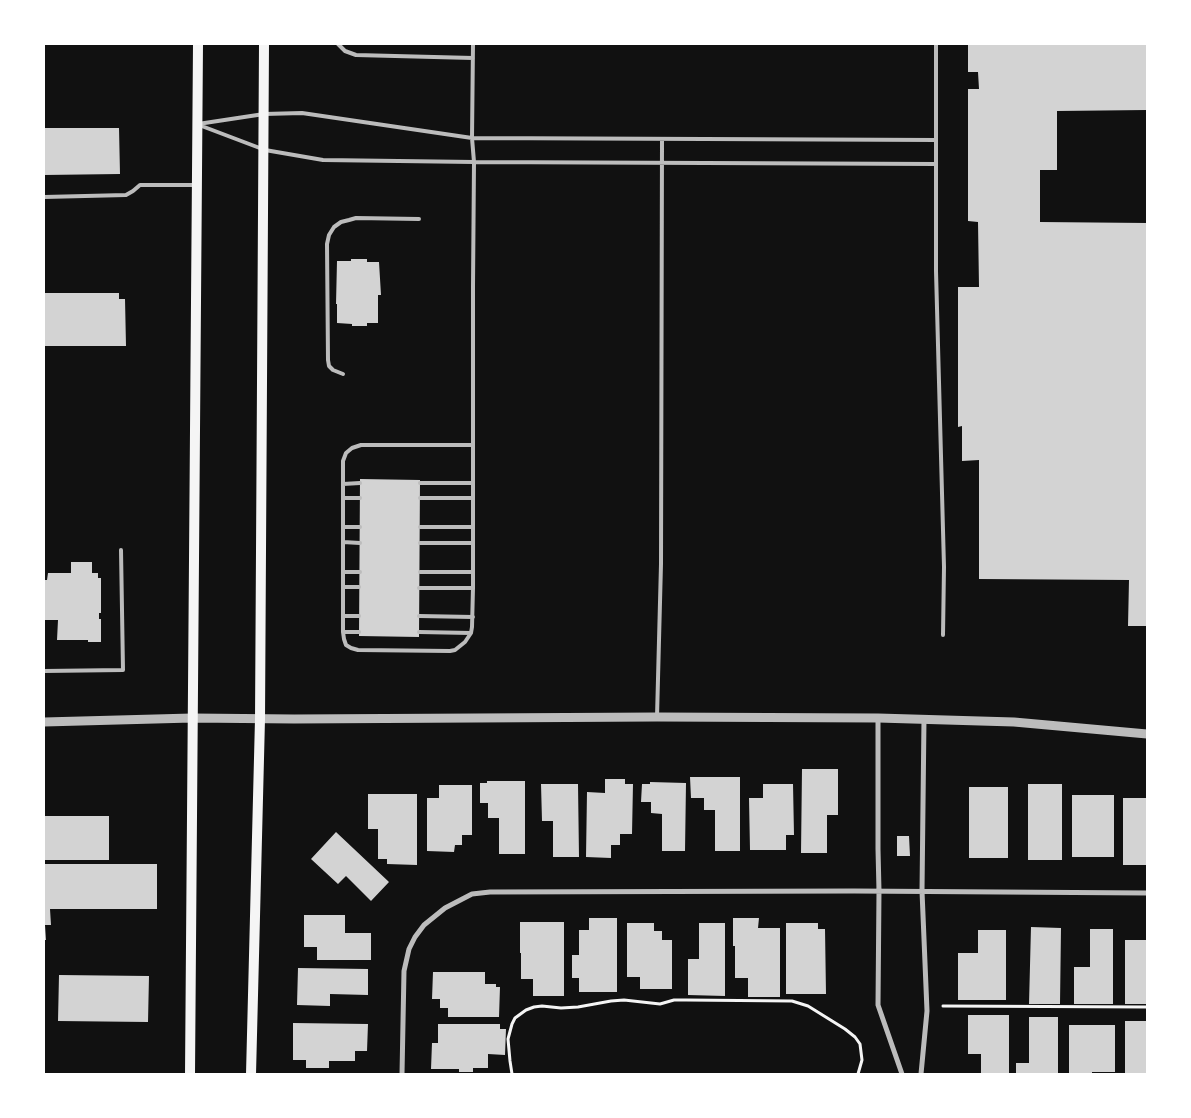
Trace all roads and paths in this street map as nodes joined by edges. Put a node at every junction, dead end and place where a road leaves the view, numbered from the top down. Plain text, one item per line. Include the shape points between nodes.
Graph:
1 (198, 44) edge
2 (264, 44) edge
3 (338, 44) edge
4 (473, 44) edge
5 (936, 44) edge
6 (473, 58) junction
7 (264, 114) junction
8 (197, 124) junction
9 (472, 138) junction
10 (662, 139) junction
11 (936, 140) junction
12 (264, 150) junction
13 (474, 162) junction
14 (662, 163) junction
15 (936, 164) junction
16 (197, 185) junction
17 (44, 197) edge
18 (419, 219) dead end
19 (343, 374) dead end
20 (473, 446) junction
21 (360, 483) dead end
22 (420, 483) dead end
23 (473, 483) junction
24 (343, 484) junction
25 (343, 498) junction
26 (360, 498) dead end
27 (420, 498) dead end
28 (473, 498) junction
29 (343, 527) junction
30 (360, 527) dead end
31 (420, 527) dead end
32 (473, 527) junction
33 (343, 542) junction
34 (360, 543) dead end
35 (420, 543) dead end
36 (473, 543) junction
37 (121, 550) dead end
38 (343, 572) junction
39 (360, 572) dead end
40 (420, 572) dead end
41 (473, 572) junction
42 (343, 587) junction
43 (359, 587) dead end
44 (419, 588) dead end
45 (473, 588) junction
46 (343, 616) junction
47 (359, 616) dead end
48 (419, 616) dead end
49 (473, 617) junction
50 (343, 632) junction
51 (359, 632) dead end
52 (419, 632) dead end
53 (471, 633) junction
54 (944, 635) dead end
55 (44, 671) edge
56 (657, 717) junction
57 (192, 718) junction
58 (878, 718) junction
59 (260, 719) junction
60 (924, 719) junction
61 (44, 722) edge
62 (1147, 734) edge
63 (880, 891) junction
64 (922, 891) junction
65 (1147, 894) edge
66 (943, 1006) dead end
67 (1147, 1006) edge
68 (190, 1074) edge
69 (251, 1074) edge
70 (402, 1074) edge
71 (512, 1074) edge
72 (858, 1074) edge
73 (902, 1074) edge
74 (921, 1074) edge

1 - 8 main road
2 - 7 main road
3 - 6 lane via 356,55
4 - 6 lane
5 - 11 lane
6 - 9 lane
7 - 8 lane
7 - 9 lane via 306,114
7 - 12 main road
8 - 12 lane
8 - 16 main road
9 - 10 lane
9 - 13 lane
10 - 11 lane
10 - 14 lane
11 - 15 lane
12 - 13 lane via 323,160
12 - 59 main road
13 - 14 lane
13 - 20 lane
14 - 15 lane
14 - 56 lane via 661,564
15 - 54 lane
16 - 17 lane via 140,185 126,195
16 - 57 main road
18 - 19 lane via 356,218 341,222 329,235 328,360 333,370
20 - 23 lane
20 - 24 lane via 352,448 344,457
21 - 24 lane
22 - 23 lane
23 - 28 lane
24 - 25 lane
25 - 26 lane
25 - 29 lane
27 - 28 lane
28 - 32 lane
29 - 30 lane
29 - 33 lane
31 - 32 lane
32 - 36 lane
33 - 34 lane
33 - 38 lane
35 - 36 lane
36 - 41 lane
37 - 55 lane via 123,670
38 - 39 lane
38 - 42 lane
40 - 41 lane
41 - 45 lane
42 - 43 lane
42 - 46 lane
44 - 45 lane
45 - 49 lane
46 - 47 lane
46 - 50 lane
48 - 49 lane
49 - 53 lane
50 - 51 lane
50 - 53 lane via 346,645 358,650 450,651 460,647
52 - 53 lane
56 - 58 street
56 - 59 street
57 - 59 street
57 - 61 street
57 - 68 main road
58 - 60 street
58 - 63 street
59 - 69 main road
60 - 62 street via 1014,722
60 - 64 street
63 - 64 street
63 - 70 street via 472,894 445,908 424,925 409,949 404,971
63 - 73 street via 878,1005
64 - 65 street
64 - 74 street via 927,1011
66 - 67 path
71 - 72 path via 508,1039 515,1018 526,1010 624,1000 660,1004 686,1000 792,1001 808,1006 855,1037 860,1044 862,1060

